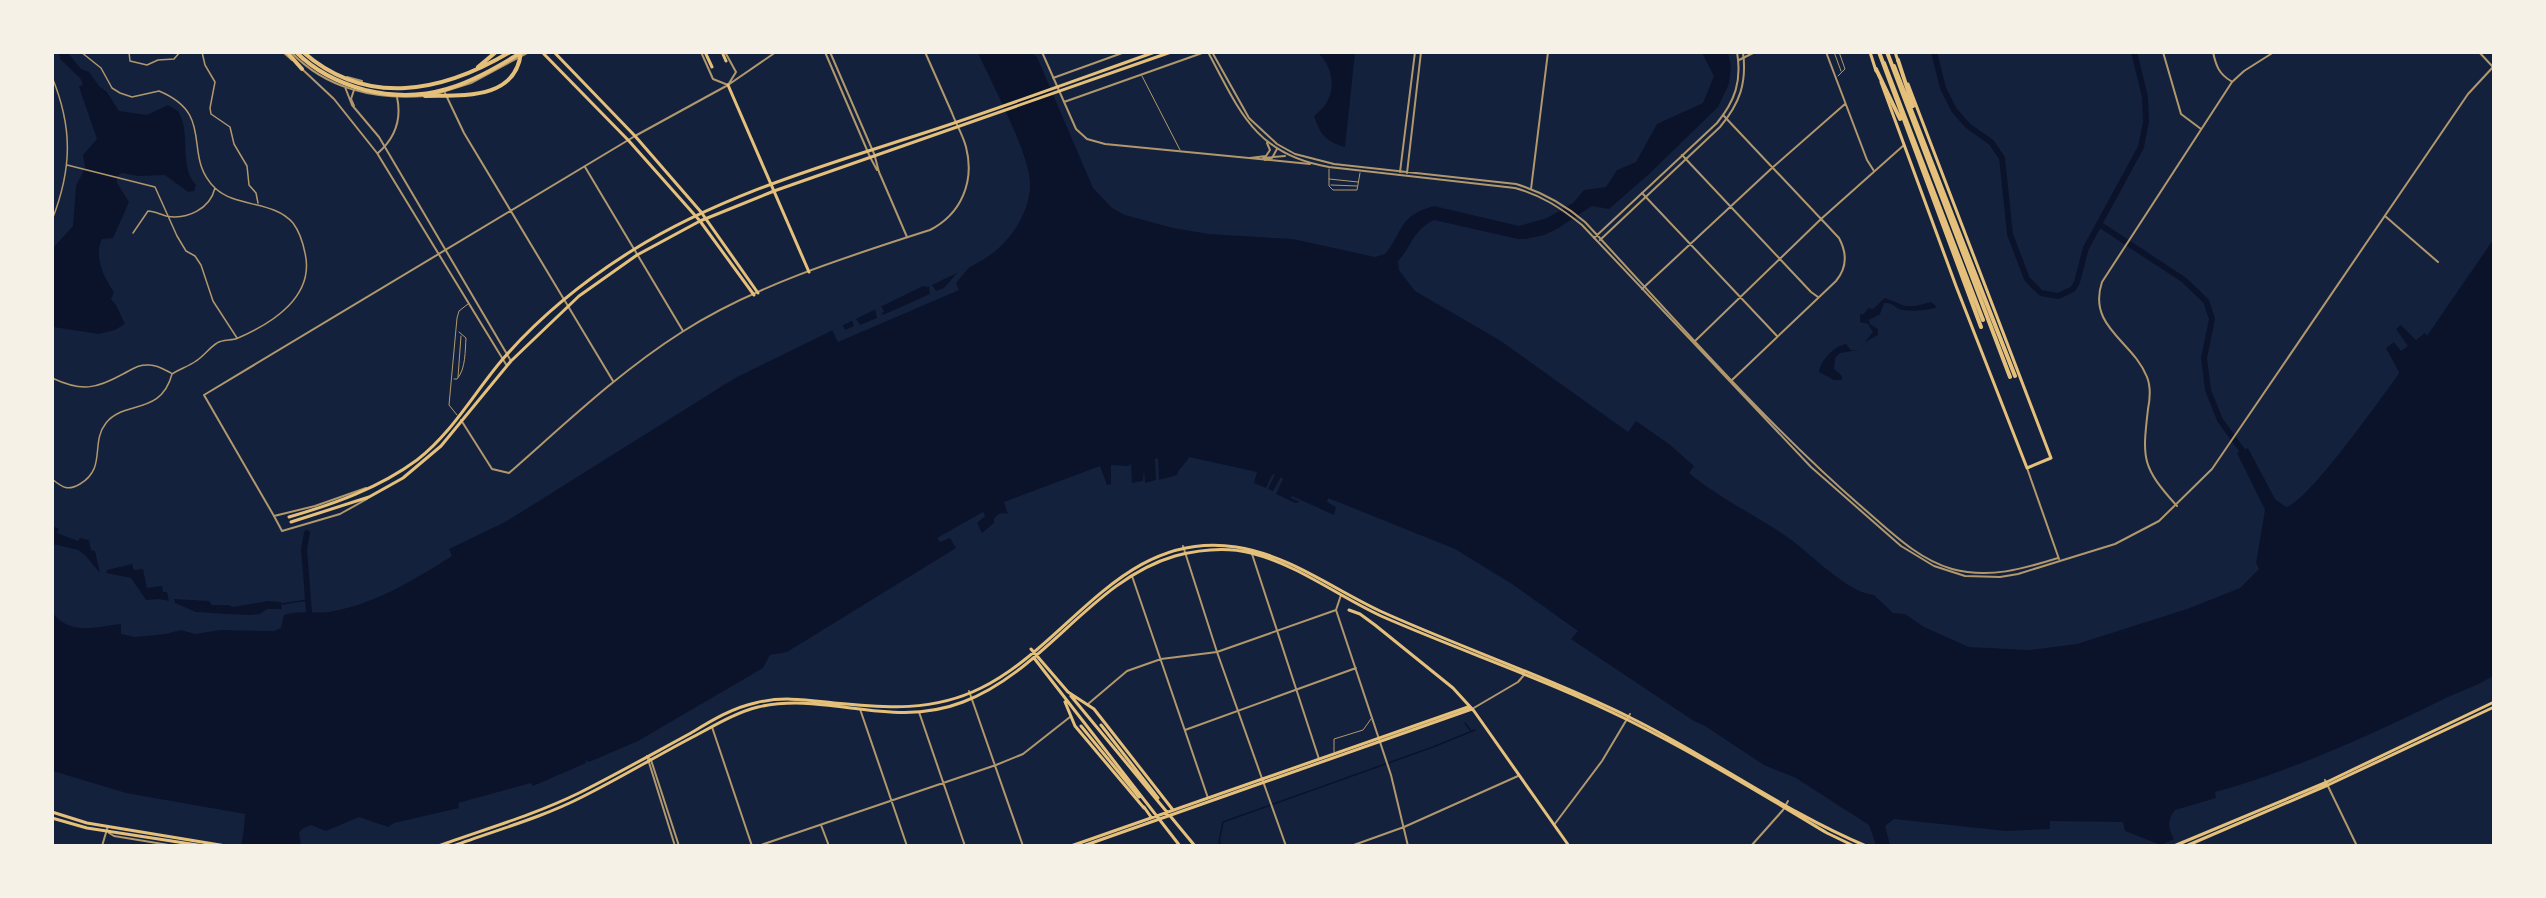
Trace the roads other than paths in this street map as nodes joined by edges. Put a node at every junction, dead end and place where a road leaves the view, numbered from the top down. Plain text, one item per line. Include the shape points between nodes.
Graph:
1 (81, 52) edge
2 (129, 52) edge
3 (180, 52) edge
4 (202, 52) edge
5 (283, 52) edge
6 (305, 52) edge
7 (496, 52) edge
8 (508, 52) edge
9 (521, 52) edge
10 (529, 52) edge
11 (542, 52) edge
12 (554, 52) edge
13 (703, 52) edge
14 (724, 52) edge
15 (776, 52) edge
16 (825, 52) edge
17 (830, 52) edge
18 (925, 52) edge
19 (1042, 52) edge
20 (1125, 52) edge
21 (1155, 52) edge
22 (1172, 52) edge
23 (1207, 52) edge
24 (1212, 52) edge
25 (1414, 52) edge
26 (1422, 52) edge
27 (1548, 52) edge
28 (1737, 52) edge
29 (1743, 52) edge
30 (1755, 52) edge
31 (1826, 52) edge
32 (1834, 52) edge
33 (1839, 52) edge
34 (1870, 52) edge
35 (1895, 52) edge
36 (2163, 52) edge
37 (2213, 52) edge
38 (2274, 52) edge
39 (2479, 52) edge
40 (292, 53) edge
41 (1887, 54) edge
42 (1880, 55) edge
43 (1743, 58) junction
44 (1738, 60) junction
45 (1898, 60) junction
46 (726, 61) dead end
47 (712, 67) dead end
48 (2493, 67) edge
49 (302, 69) junction
50 (1876, 69) junction
51 (1842, 73) junction
52 (1141, 75) junction
53 (464, 76) junction
54 (52, 77) edge
55 (1053, 78) junction
56 (1835, 78) junction
57 (2232, 82) junction
58 (728, 85) junction
59 (345, 87) junction
60 (354, 90) junction
61 (445, 93) junction
62 (406, 96) junction
63 (397, 97) junction
64 (1064, 102) junction
65 (1845, 104) junction
66 (356, 109) junction
67 (1723, 115) junction
68 (1727, 119) junction
69 (2201, 129) junction
70 (635, 136) junction
71 (1261, 136) junction
72 (629, 141) junction
73 (1274, 141) junction
74 (1912, 144) junction
75 (1904, 145) junction
76 (1926, 146) junction
77 (384, 147) junction
78 (1276, 149) junction
79 (870, 150) junction
80 (1181, 152) junction
81 (378, 153) junction
82 (1682, 155) junction
83 (873, 156) junction
84 (1273, 156) junction
85 (1287, 156) junction
86 (1264, 159) junction
87 (1686, 159) junction
88 (1317, 161) junction
89 (1310, 164) junction
90 (67, 165) junction
91 (585, 167) junction
92 (1329, 167) junction
93 (1772, 168) junction
94 (1360, 171) junction
95 (1874, 171) junction
96 (1400, 173) junction
97 (1407, 174) junction
98 (1329, 179) junction
99 (1360, 182) junction
100 (772, 184) junction
101 (1329, 184) junction
102 (1359, 187) junction
103 (215, 188) junction
104 (1531, 190) junction
105 (774, 191) junction
106 (1642, 193) junction
107 (1646, 197) junction
108 (258, 204) junction
109 (1563, 207) junction
110 (1731, 207) junction
111 (510, 212) junction
112 (701, 212) junction
113 (169, 216) junction
114 (694, 216) junction
115 (2385, 216) junction
116 (705, 219) junction
117 (1821, 219) junction
118 (52, 220) edge
119 (700, 221) junction
120 (133, 233) dead end
121 (1595, 236) junction
122 (907, 237) junction
123 (1599, 240) junction
124 (1690, 245) junction
125 (634, 249) junction
126 (446, 250) junction
127 (439, 254) junction
128 (637, 255) junction
129 (1780, 259) junction
130 (2438, 262) dead end
131 (809, 272) junction
132 (1643, 287) junction
133 (758, 293) junction
134 (754, 295) junction
135 (1739, 297) junction
136 (1818, 297) junction
137 (564, 299) junction
138 (469, 303) junction
139 (568, 306) junction
140 (1983, 320) dead end
141 (1981, 327) dead end
142 (456, 331) junction
143 (683, 331) junction
144 (461, 333) junction
145 (1777, 336) junction
146 (237, 339) junction
147 (1694, 341) junction
148 (508, 354) junction
149 (502, 359) junction
150 (512, 361) junction
151 (507, 366) junction
152 (172, 374) junction
153 (52, 378) edge
154 (457, 379) junction
155 (452, 380) junction
156 (613, 381) junction
157 (1731, 381) junction
158 (458, 416) junction
159 (462, 421) junction
160 (2027, 468) junction
161 (52, 479) edge
162 (375, 486) junction
163 (369, 497) junction
164 (2177, 506) junction
165 (274, 516) junction
166 (289, 516) dead end
167 (291, 522) dead end
168 (1183, 548) junction
169 (1250, 549) junction
170 (1184, 554) junction
171 (2059, 560) junction
172 (1132, 576) junction
173 (1341, 593) junction
174 (1336, 610) junction
175 (1349, 610) dead end
176 (1278, 631) junction
177 (1032, 652) junction
178 (1216, 652) junction
179 (1035, 657) junction
180 (1161, 659) junction
181 (1356, 668) junction
182 (1526, 673) junction
183 (1057, 687) junction
184 (1297, 690) junction
185 (1068, 692) junction
186 (970, 694) junction
187 (2493, 702) edge
188 (1088, 704) junction
189 (859, 705) junction
190 (2493, 707) edge
191 (1470, 708) junction
192 (860, 710) junction
193 (1238, 711) junction
194 (919, 712) junction
195 (1070, 717) junction
196 (1628, 717) junction
197 (1372, 718) junction
198 (1101, 725) dead end
199 (1082, 726) dead end
200 (711, 727) junction
201 (1185, 730) junction
202 (1380, 740) junction
203 (1334, 753) junction
204 (647, 756) junction
205 (1319, 759) junction
206 (649, 761) junction
207 (996, 765) junction
208 (1518, 776) junction
209 (1262, 781) junction
210 (2327, 782) junction
211 (943, 783) junction
212 (1152, 789) junction
213 (1208, 798) junction
214 (891, 801) junction
215 (1167, 802) junction
216 (1786, 804) junction
217 (1146, 807) junction
218 (1163, 807) junction
219 (1173, 810) junction
220 (52, 812) edge
221 (1168, 814) junction
222 (1158, 817) junction
223 (52, 818) edge
224 (1151, 818) junction
225 (821, 825) junction
226 (1554, 825) junction
227 (108, 826) junction
228 (1404, 827) junction
229 (107, 831) junction
230 (167, 838) junction
231 (2194, 839) junction
232 (1852, 843) edge
233 (102, 846) edge
234 (175, 846) edge
235 (204, 846) edge
236 (226, 846) edge
237 (438, 846) edge
238 (453, 846) edge
239 (677, 846) edge
240 (752, 846) edge
241 (758, 846) edge
242 (829, 846) edge
243 (907, 846) edge
244 (965, 846) edge
245 (1023, 846) edge
246 (1071, 846) edge
247 (1083, 846) edge
248 (1180, 846) edge
249 (1195, 846) edge
250 (1286, 846) edge
251 (1351, 846) edge
252 (1408, 846) edge
253 (1569, 846) edge
254 (1751, 846) edge
255 (1866, 846) edge
256 (2174, 846) edge
257 (2186, 846) edge
258 (2357, 846) edge

1 - 103 street via 100,68 112,88 132,96 159,91 189,112 195,122 199,159
2 - 3 street via 130,61 147,65 174,59
4 - 108 street via 215,82 212,114 230,128
5 - 49 street
6 - 8 street via 347,77 392,87 423,86 452,79
6 - 53 highway via 318,64 346,78 385,89 431,87
7 - 53 highway
8 - 53 highway
9 - 62 highway via 452,88
9 - 62 highway via 514,72 491,92
10 - 61 street
11 - 72 main road
12 - 70 main road
13 - 47 main road
13 - 58 street via 712,79
14 - 46 main road
14 - 58 street via 736,72
15 - 58 street
16 - 79 street
17 - 79 street
18 - 122 street via 967,147 969,178 964,195 944,223
19 - 55 street
20 - 55 street
21 - 79 main road
22 - 83 main road
23 - 52 street
23 - 71 street via 1237,106
24 - 73 street via 1245,111
25 - 96 street
26 - 97 street
27 - 104 street
28 - 44 street
29 - 43 street
30 - 43 street
31 - 56 street
32 - 51 lane
33 - 51 lane via 1845,69
34 - 50 main road
35 - 45 main road
36 - 69 street via 2181,114
37 - 57 street via 2222,76
38 - 57 street
39 - 48 street
40 - 49 highway
40 - 59 street via 321,78
40 - 62 highway via 346,84
41 - 76 highway
41 - 76 highway via 2013,376
42 - 74 highway
42 - 140 highway
43 - 44 street
43 - 68 street via 1742,91
44 - 67 street via 1737,89
45 - 76 highway
45 - 160 main road via 2051,458
48 - 115 street via 2468,94
49 - 81 street via 334,99
50 - 74 highway
50 - 75 main road
51 - 56 lane
52 - 64 street
52 - 80 lane
54 - 90 street via 65,113
55 - 64 street
56 - 65 street
57 - 69 street
58 - 70 street
58 - 100 main road
59 - 60 street
59 - 66 street
60 - 63 street
60 - 66 street via 351,99
61 - 63 street
61 - 111 street
63 - 77 street via 398,122
64 - 80 street via 1076,129 1087,139
65 - 93 street
65 - 95 street
66 - 77 street
67 - 68 street
67 - 82 street
68 - 87 street
68 - 93 street
69 - 164 street via 2102,282 2098,302 2104,321 2140,363 2148,381 2146,465
70 - 72 street
70 - 112 main road
71 - 78 street
71 - 86 street via 1270,150
72 - 91 street
72 - 114 main road
73 - 78 street
73 - 88 street
74 - 141 highway
75 - 95 street
75 - 160 main road
77 - 81 street
77 - 126 street
78 - 84 street
78 - 85 street
79 - 83 street
79 - 100 main road
80 - 86 street
81 - 127 street
82 - 87 street
82 - 106 street
83 - 105 main road
83 - 122 street
84 - 85 street
84 - 86 street
85 - 88 street
85 - 89 street
86 - 89 street
87 - 107 street
87 - 110 street
88 - 96 street
89 - 92 street
90 - 113 street via 155,187
90 - 118 street via 63,192
91 - 111 street
91 - 125 street
92 - 94 street
92 - 98 lane
93 - 110 street
93 - 117 street
94 - 96 street
94 - 99 lane
95 - 117 street
96 - 97 street
97 - 104 street
98 - 99 lane
98 - 101 lane
99 - 102 lane
100 - 105 main road
100 - 112 main road
101 - 102 lane
101 - 102 lane via 1333,190 1354,191
103 - 108 street
103 - 113 street via 201,209 186,216
104 - 109 street
105 - 116 main road
105 - 131 main road
106 - 107 street
106 - 121 street
107 - 123 street
107 - 124 street
108 - 146 street via 293,223 302,241 306,272 293,303
109 - 121 street
109 - 121 street via 1578,216
110 - 124 street
110 - 129 street
111 - 126 street
111 - 137 street
112 - 114 main road
112 - 116 main road
113 - 120 street via 148,211
113 - 146 street via 186,251 201,265 213,301
114 - 119 main road
114 - 125 main road
115 - 130 street
115 - 164 street via 2212,469
116 - 119 main road
116 - 133 main road
117 - 129 street
117 - 136 street via 1841,242 1845,261 1840,276
119 - 128 main road
119 - 134 main road
121 - 123 street
122 - 131 street
123 - 132 street
124 - 132 street
124 - 135 street
125 - 128 street
125 - 137 main road
126 - 127 street
126 - 148 street
127 - 138 street
127 - 165 street via 204,395
128 - 139 main road
128 - 143 street
129 - 135 street
129 - 136 street
131 - 133 street
132 - 147 street
133 - 134 street
134 - 143 street
135 - 145 street
135 - 147 street
136 - 145 street
137 - 139 street
137 - 148 main road
138 - 142 lane via 459,311
138 - 149 street
139 - 150 main road
139 - 156 street
142 - 144 lane
142 - 155 lane
143 - 156 street
144 - 154 lane
144 - 154 lane via 466,338 462,372
145 - 157 street
146 - 152 street via 219,341 197,361
147 - 157 street
148 - 149 main road
148 - 150 street
149 - 151 street
149 - 158 main road
150 - 151 main road
151 - 159 main road
152 - 153 street via 153,365 137,366 104,384 87,388 71,387
152 - 161 street via 168,389 159,397 105,424 92,475 65,489
154 - 155 lane
155 - 158 lane via 449,405
156 - 159 street via 509,473 492,469
157 - 171 street via 1811,467 1919,559 1950,572 1982,578 2018,574
158 - 159 street
158 - 162 main road via 418,459
159 - 163 main road via 422,464
160 - 171 street
162 - 165 street
162 - 166 main road
163 - 165 street via 340,514 282,531
163 - 167 main road
164 - 171 street via 2145,530 2115,544
168 - 169 main road
168 - 170 street
168 - 177 main road via 1124,574
169 - 170 main road
169 - 173 main road
169 - 176 street
170 - 172 main road
170 - 178 street
172 - 179 main road
172 - 180 street
173 - 174 street
173 - 182 main road via 1378,614
174 - 176 street
174 - 181 street
175 - 191 main road via 1372,622 1444,680
176 - 178 street
176 - 184 street
177 - 179 main road
177 - 186 main road via 999,679
178 - 180 street
178 - 193 street
179 - 183 main road
179 - 185 main road
179 - 186 main road via 1009,678
180 - 188 street via 1127,672
180 - 201 street
181 - 184 street
181 - 197 street
182 - 191 street via 1518,682
182 - 196 main road
183 - 195 main road
183 - 217 main road
184 - 193 street
184 - 205 street
185 - 188 main road
185 - 218 main road
186 - 189 main road via 922,707
186 - 194 main road via 946,707
186 - 207 street
187 - 210 main road
188 - 215 main road
189 - 192 street
189 - 204 main road via 787,698 756,703 728,713
190 - 210 main road
191 - 202 main road
191 - 208 main road
192 - 194 main road
192 - 200 main road via 777,704 748,710
192 - 214 street
193 - 201 street
193 - 209 street
194 - 211 street
195 - 207 street via 1023,754
195 - 217 main road
196 - 216 main road
196 - 226 street via 1591,777
197 - 202 street
197 - 203 lane via 1363,730 1334,739
198 - 212 main road
199 - 217 main road
200 - 206 main road
200 - 240 street
201 - 213 street
202 - 203 main road
202 - 209 main road
202 - 228 street
203 - 205 main road
204 - 206 street
204 - 237 main road via 558,803
205 - 209 main road
206 - 238 main road via 560,808
206 - 239 street
207 - 211 street
207 - 245 street
208 - 226 main road
208 - 228 street
209 - 213 main road
209 - 221 main road
209 - 250 street
210 - 231 main road
210 - 258 street
211 - 214 street
211 - 244 street
212 - 215 main road
212 - 218 main road
213 - 219 main road
214 - 225 street
214 - 243 street
215 - 219 main road
216 - 232 main road
216 - 254 street
217 - 222 main road
217 - 224 main road
218 - 221 main road
219 - 221 main road
220 - 227 main road
221 - 222 main road
221 - 249 main road
222 - 224 main road
222 - 247 main road
222 - 248 main road
223 - 229 main road
224 - 246 main road
225 - 241 street
225 - 242 street
226 - 253 main road
227 - 229 street
227 - 230 main road
228 - 251 street
228 - 252 street
229 - 230 main road
229 - 233 street
229 - 234 street via 114,836
230 - 235 main road
230 - 236 main road
231 - 256 main road
231 - 257 main road
232 - 255 main road

